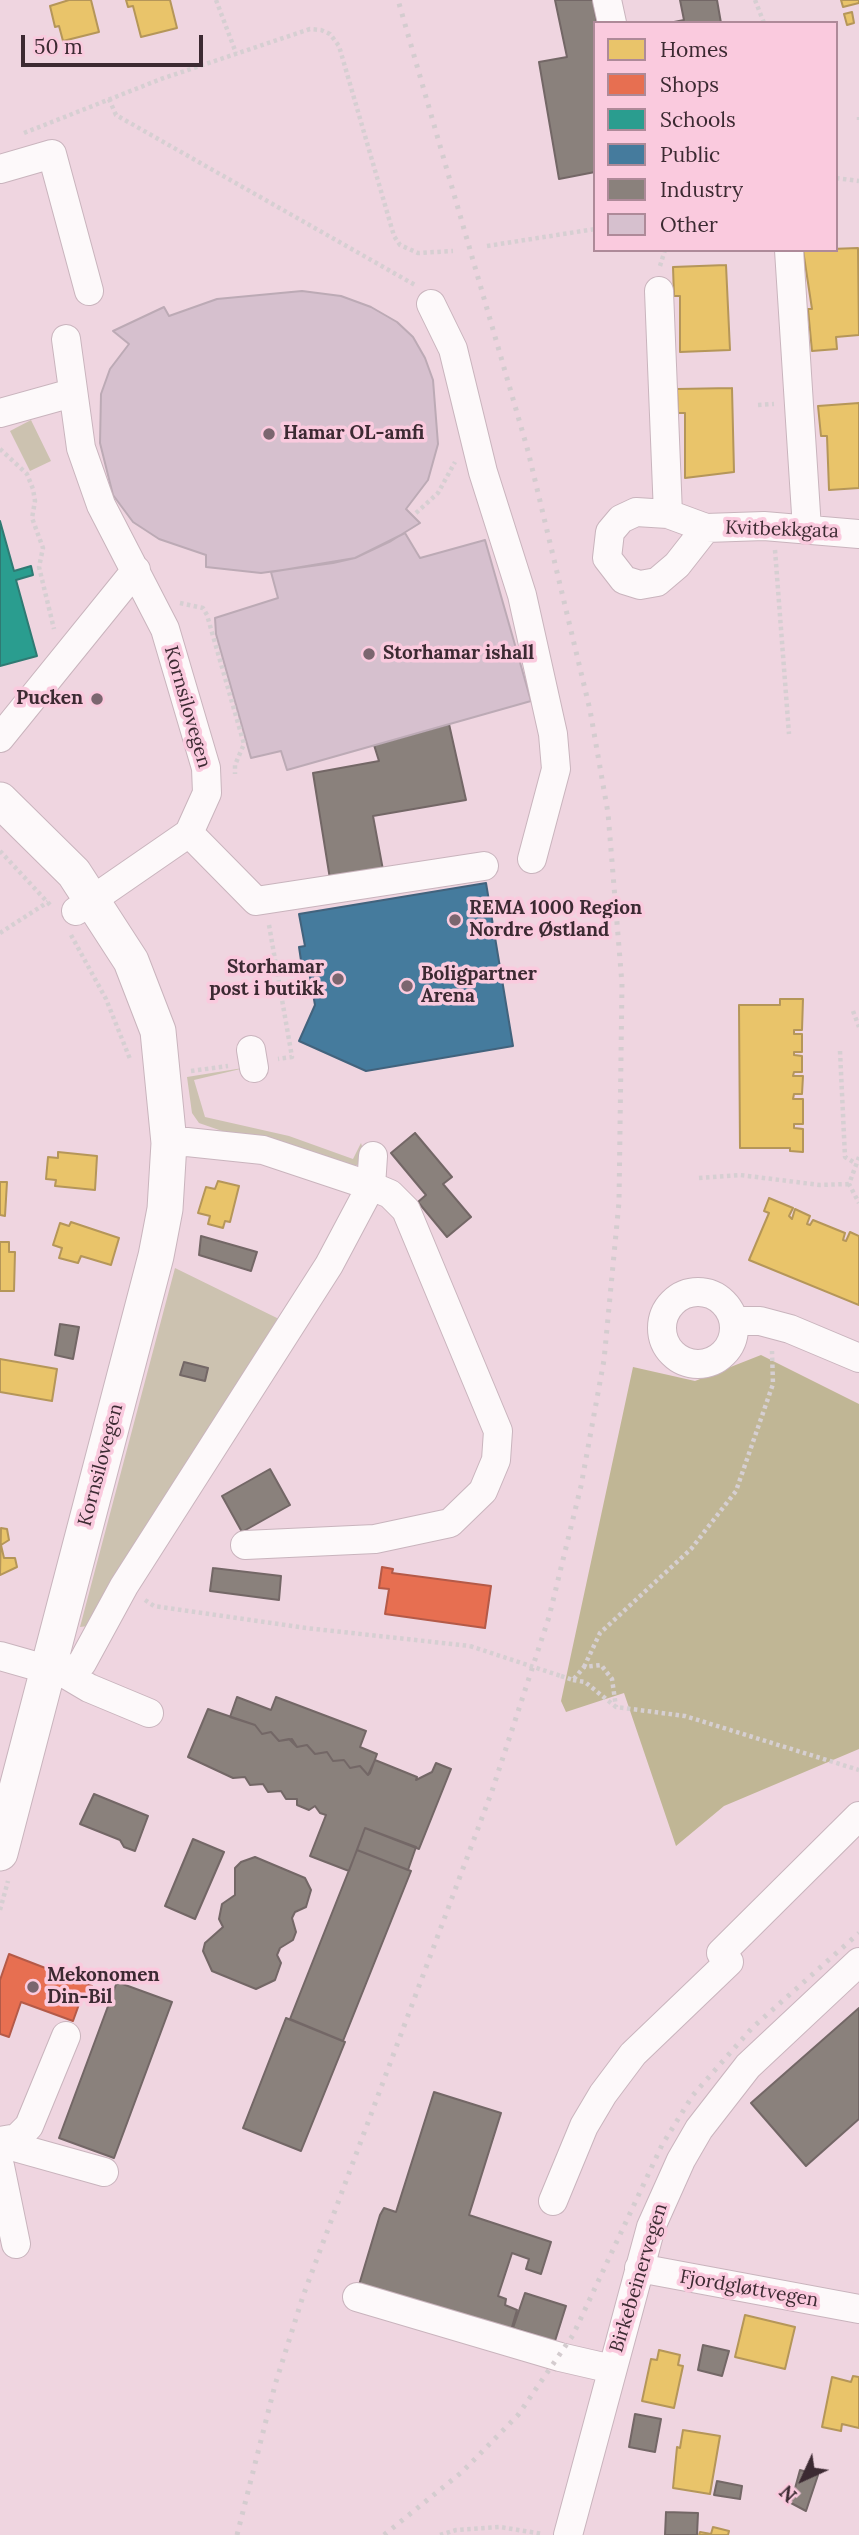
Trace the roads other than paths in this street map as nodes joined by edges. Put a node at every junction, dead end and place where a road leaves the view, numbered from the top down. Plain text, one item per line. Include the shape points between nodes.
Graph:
1 (607, 0) edge
2 (612, 21) edge
3 (0, 169) edge
4 (789, 252) edge
5 (89, 291) dead end
6 (659, 292) dead end
7 (431, 304) road end
8 (66, 339) dead end
9 (72, 393) junction
10 (0, 413) edge
11 (668, 514) junction
12 (706, 528) junction
13 (807, 529) junction
14 (859, 534) edge
15 (136, 569) junction
16 (0, 738) edge
17 (0, 800) edge
18 (0, 831) edge
19 (189, 832) junction
20 (532, 859) dead end
21 (484, 866) dead end
22 (68, 910) junction
23 (169, 1143) junction
24 (373, 1156) dead end
25 (371, 1186) junction
26 (734, 1321) dead end
27 (859, 1358) edge
28 (245, 1545) dead end
29 (0, 1656) edge
30 (57, 1673) junction
31 (149, 1713) dead end
32 (859, 1816) edge
33 (0, 1853) edge
34 (859, 1962) edge
35 (66, 2036) dead end
36 (0, 2142) edge
37 (0, 2166) edge
38 (104, 2172) dead end
39 (553, 2201) dead end
40 (16, 2244) dead end
41 (639, 2268) junction
42 (357, 2297) dead end
43 (859, 2309) edge
44 (612, 2369) junction
45 (568, 2535) edge

1 - 2 street
3 - 5 street via 52,154
4 - 13 street
6 - 11 street
7 - 20 street via 453,349 483,472 522,595 551,722 556,769
8 - 9 street, Kornsilovegen
9 - 10 street
9 - 15 street, Kornsilovegen via 81,448 101,505
11 - 12 street
11 - 12 street via 628,514 610,531 607,558 624,580 640,585 657,582
12 - 13 street, Kvitbekkgata
13 - 14 street, Kvitbekkgata
15 - 16 street
15 - 19 street, Kornsilovegen via 165,629 206,768 207,793
17 - 22 main road, Kornsilovegen via 50,847
18 - 22 main road, Kornsilovegen via 34,862
19 - 21 street via 241,895 256,901 287,887
19 - 22 street, Kornsilovegen
22 - 23 main road, Kornsilovegen via 131,961 159,1031 146,1070
23 - 25 street via 262,1150
23 - 30 main road, Kornsilovegen via 165,1209 156,1256
24 - 25 street
25 - 28 street via 390,1194 405,1210 498,1431 496,1460 483,1491 450,1523 375,1539
25 - 30 street via 329,1265 124,1586 82,1663
26 - 27 street via 774,1324
29 - 30 street
30 - 31 street
30 - 33 main road, Kornsilovegen
32 - 39 street via 633,2054 579,2135
34 - 41 street, Birkebeinervegen via 790,2023 721,2097 675,2172
35 - 36 street via 29,2126 17,2138
36 - 38 street
37 - 40 street
41 - 43 street, Fjordgløttvegen
41 - 44 street, Birkebeinervegen
42 - 44 street
44 - 45 street, Birkebeinervegen

